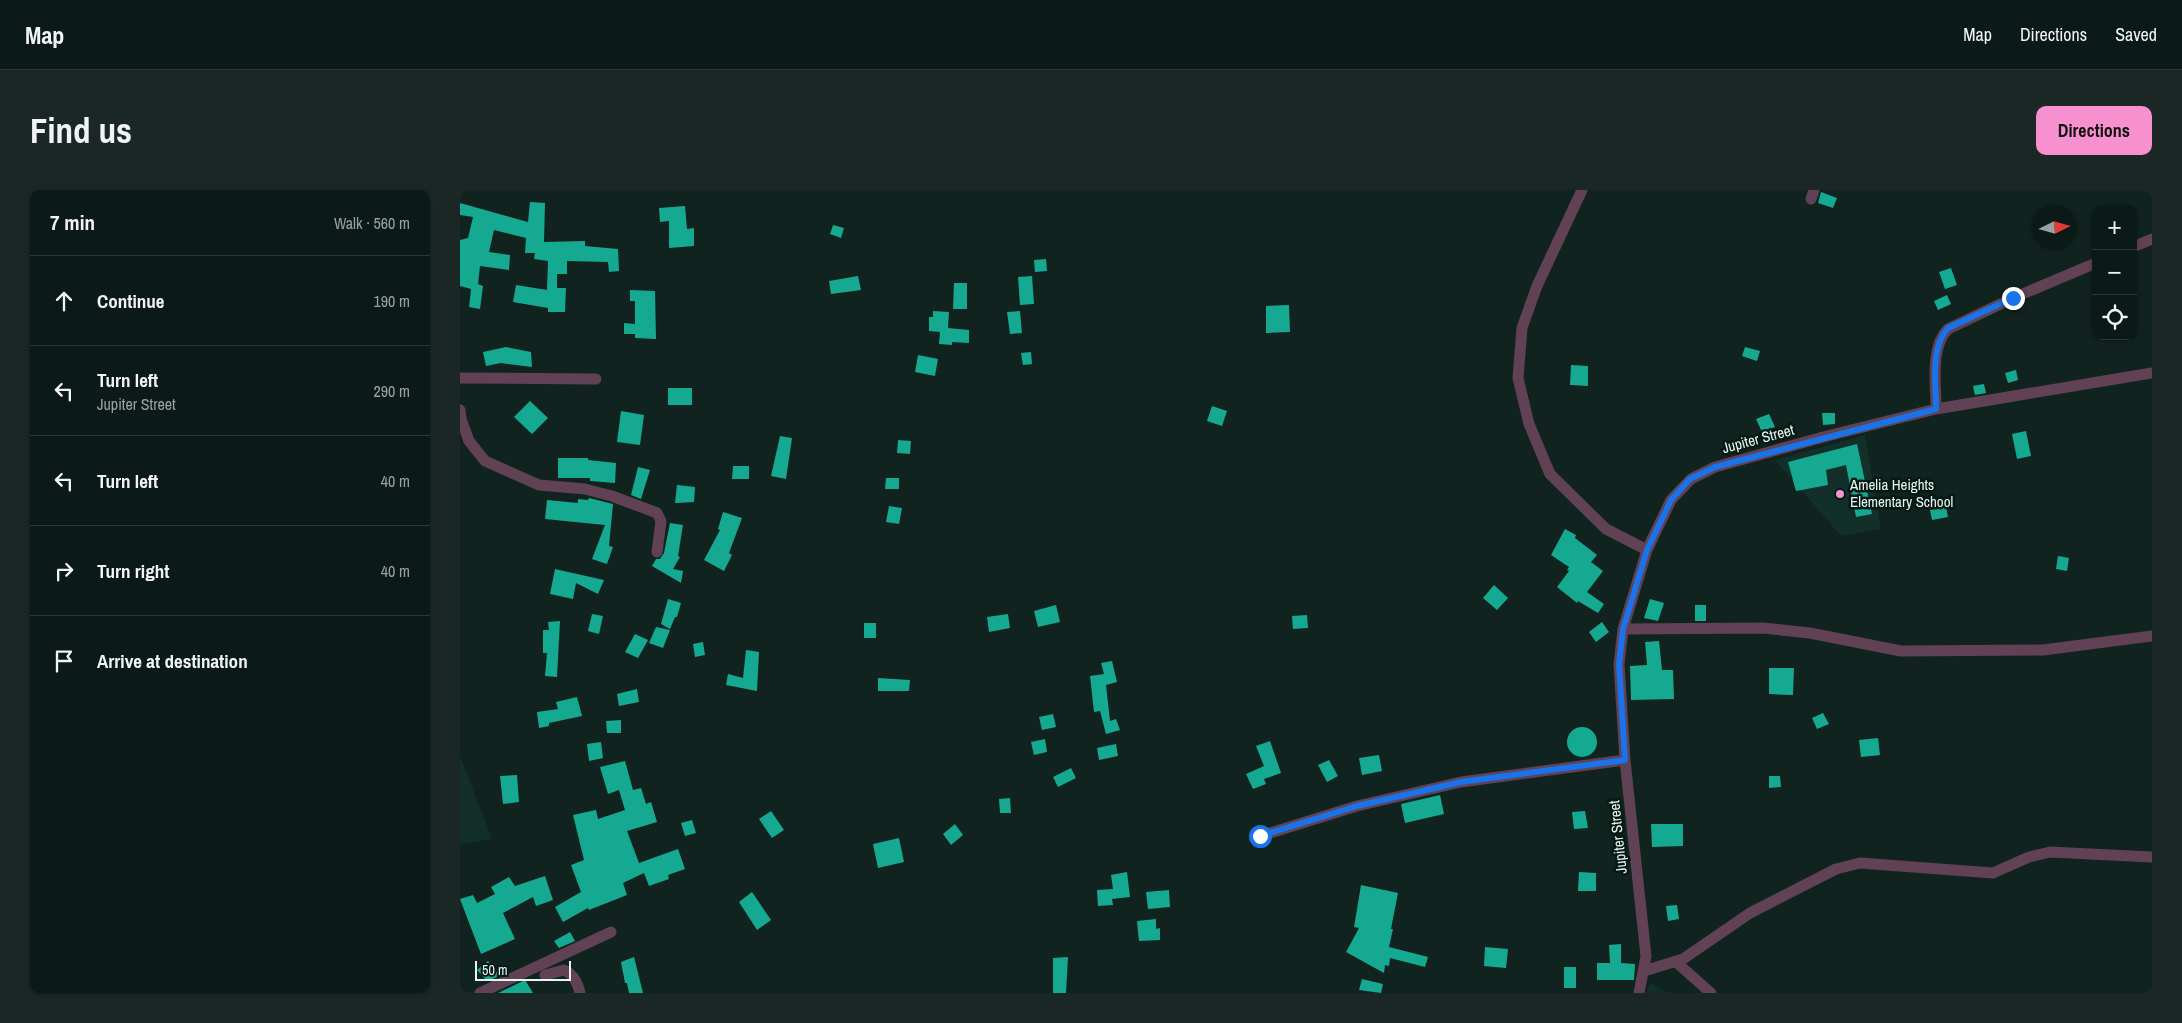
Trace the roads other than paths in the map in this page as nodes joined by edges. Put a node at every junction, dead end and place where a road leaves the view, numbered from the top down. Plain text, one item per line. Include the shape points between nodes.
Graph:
1 (1582, 190) edge
2 (2152, 239) edge
3 (2137, 245) edge
4 (2092, 265) edge
5 (2152, 373) edge
6 (460, 378) edge
7 (596, 379) dead end
8 (1936, 409) junction
9 (460, 410) edge
10 (1647, 550) junction
11 (657, 552) dead end
12 (1623, 629) junction
13 (2152, 636) edge
14 (1625, 760) junction
15 (1260, 836) dead end
16 (2152, 857) edge
17 (611, 932) dead end
18 (1676, 962) junction
19 (1644, 971) junction
20 (545, 975) dead end
21 (480, 993) edge
22 (580, 993) edge
23 (1639, 993) edge
24 (1711, 993) edge

1 - 10 street via 1537,286 1522,328 1518,378 1529,424 1550,474 1606,530
2 - 3 street
4 - 8 street via 1948,328 1941,336 1938,348
5 - 8 street, Jupiter Street
6 - 7 street
8 - 10 street, Jupiter Street via 1715,467 1690,479 1671,500
9 - 11 street via 469,441 485,461 539,485 585,489 657,513 662,521
10 - 12 street, Jupiter Street
12 - 13 street via 1763,628 1902,651 2042,650
12 - 14 street, Jupiter Street via 1619,664
14 - 15 street via 1461,782 1357,806
14 - 19 street, Jupiter Street via 1646,956
16 - 18 street via 2050,852 2029,857 1993,873 1860,863 1836,868 1750,913
17 - 21 street
18 - 19 street
18 - 24 street
19 - 23 street, Jupiter Street
20 - 22 street via 564,970 570,973

